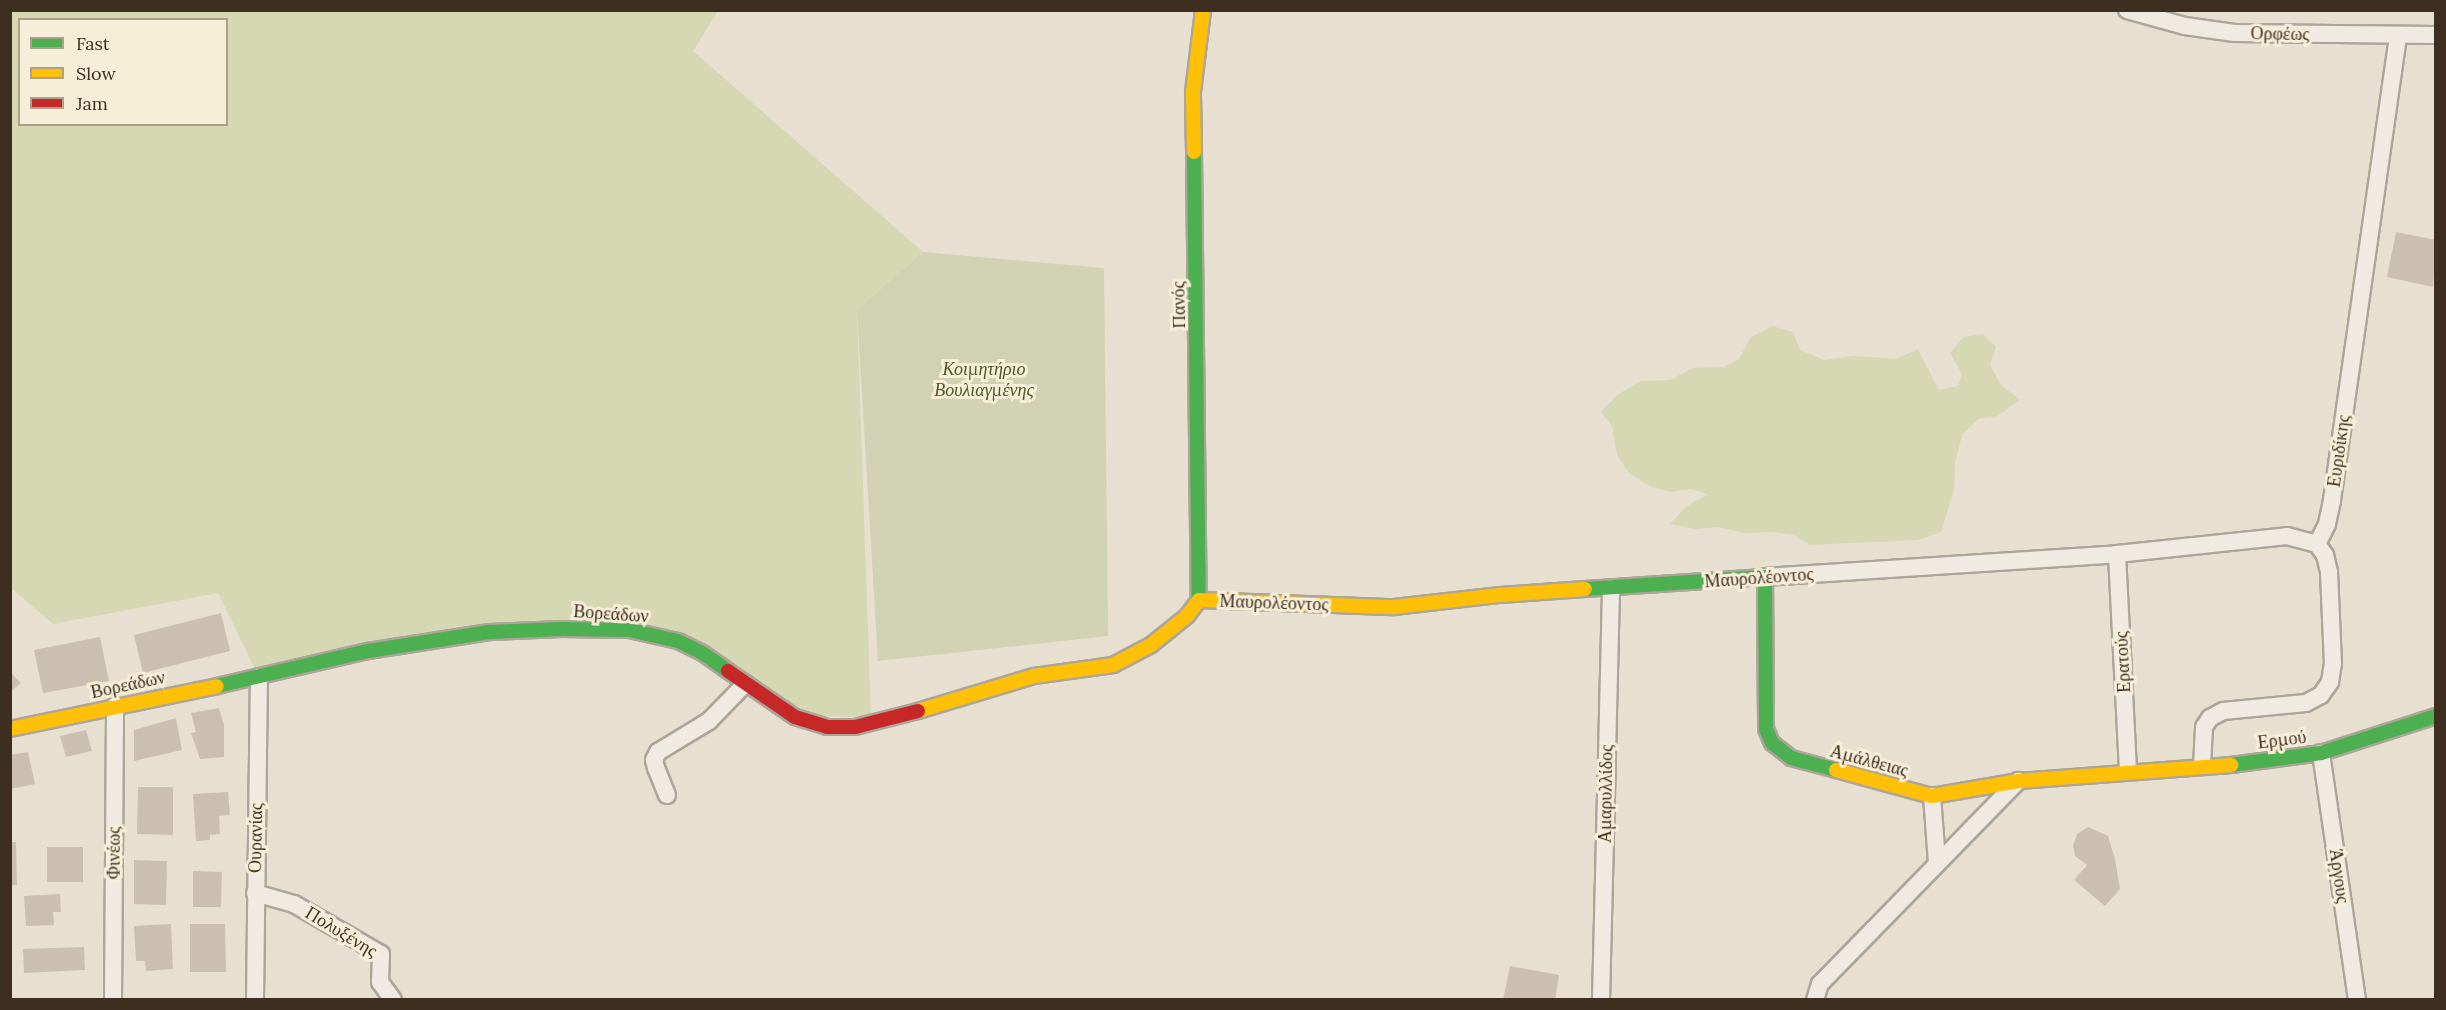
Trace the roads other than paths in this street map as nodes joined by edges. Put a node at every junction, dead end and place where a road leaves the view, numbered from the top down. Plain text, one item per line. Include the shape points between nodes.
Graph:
1 (1203, 10) edge
2 (2127, 10) edge
3 (2436, 35) edge
4 (2398, 36) junction
5 (2317, 544) junction
6 (2117, 554) junction
7 (1765, 578) junction
8 (1611, 588) junction
9 (1199, 600) junction
10 (259, 677) junction
11 (745, 684) junction
12 (115, 706) junction
13 (2436, 716) edge
14 (10, 729) edge
15 (2321, 753) junction
16 (2202, 766) junction
17 (2128, 771) junction
18 (2019, 781) junction
19 (667, 795) dead end
20 (1932, 796) junction
21 (1937, 863) junction
22 (255, 892) junction
23 (113, 999) edge
24 (255, 999) edge
25 (393, 999) edge
26 (1601, 999) edge
27 (1815, 999) edge
28 (2357, 999) edge

1 - 9 street, Πανός via 1192,92
2 - 4 street, Ορφέως via 2185,26 2235,33
3 - 4 street, Ορφέως
4 - 5 street, Ευριδίκης via 2332,500 2327,524
5 - 6 street, Μαυρολέοντος via 2287,536
5 - 16 street via 2325,555 2329,572 2333,664 2330,682 2321,695 2306,703 2223,711 2210,718 2204,726
6 - 7 street, Μαυρολέοντος
6 - 17 street, Ερατούς
7 - 8 street, Μαυρολέοντος
7 - 20 street, Αμάλθειας via 1766,729 1772,743 1791,758
8 - 9 street, Μαυρολέοντος via 1394,607
8 - 26 street, Αμαρυλλίδος
9 - 11 street, Βορεάδων via 1187,616 1151,645 1113,665 1034,676 868,725 834,727 804,721
10 - 11 street, Βορεάδων via 368,651 490,632 599,629 641,632 678,641 701,652
10 - 12 street, Βορεάδων
10 - 22 street, Ουρανίας
11 - 19 street via 709,721 658,752 654,760
12 - 14 street, Βορεάδων
12 - 23 street, Φινέως
13 - 15 street, Ερμού
15 - 16 street, Ερμού
15 - 28 street, Άργους
16 - 17 street, Ερμού
17 - 18 street, Αμάλθειας
18 - 20 street, Αμάλθειας
18 - 21 street
20 - 21 street
21 - 27 street via 1820,984
22 - 24 street, Ουρανίας
22 - 25 street, Πολυξένης via 294,904 381,954 380,982

